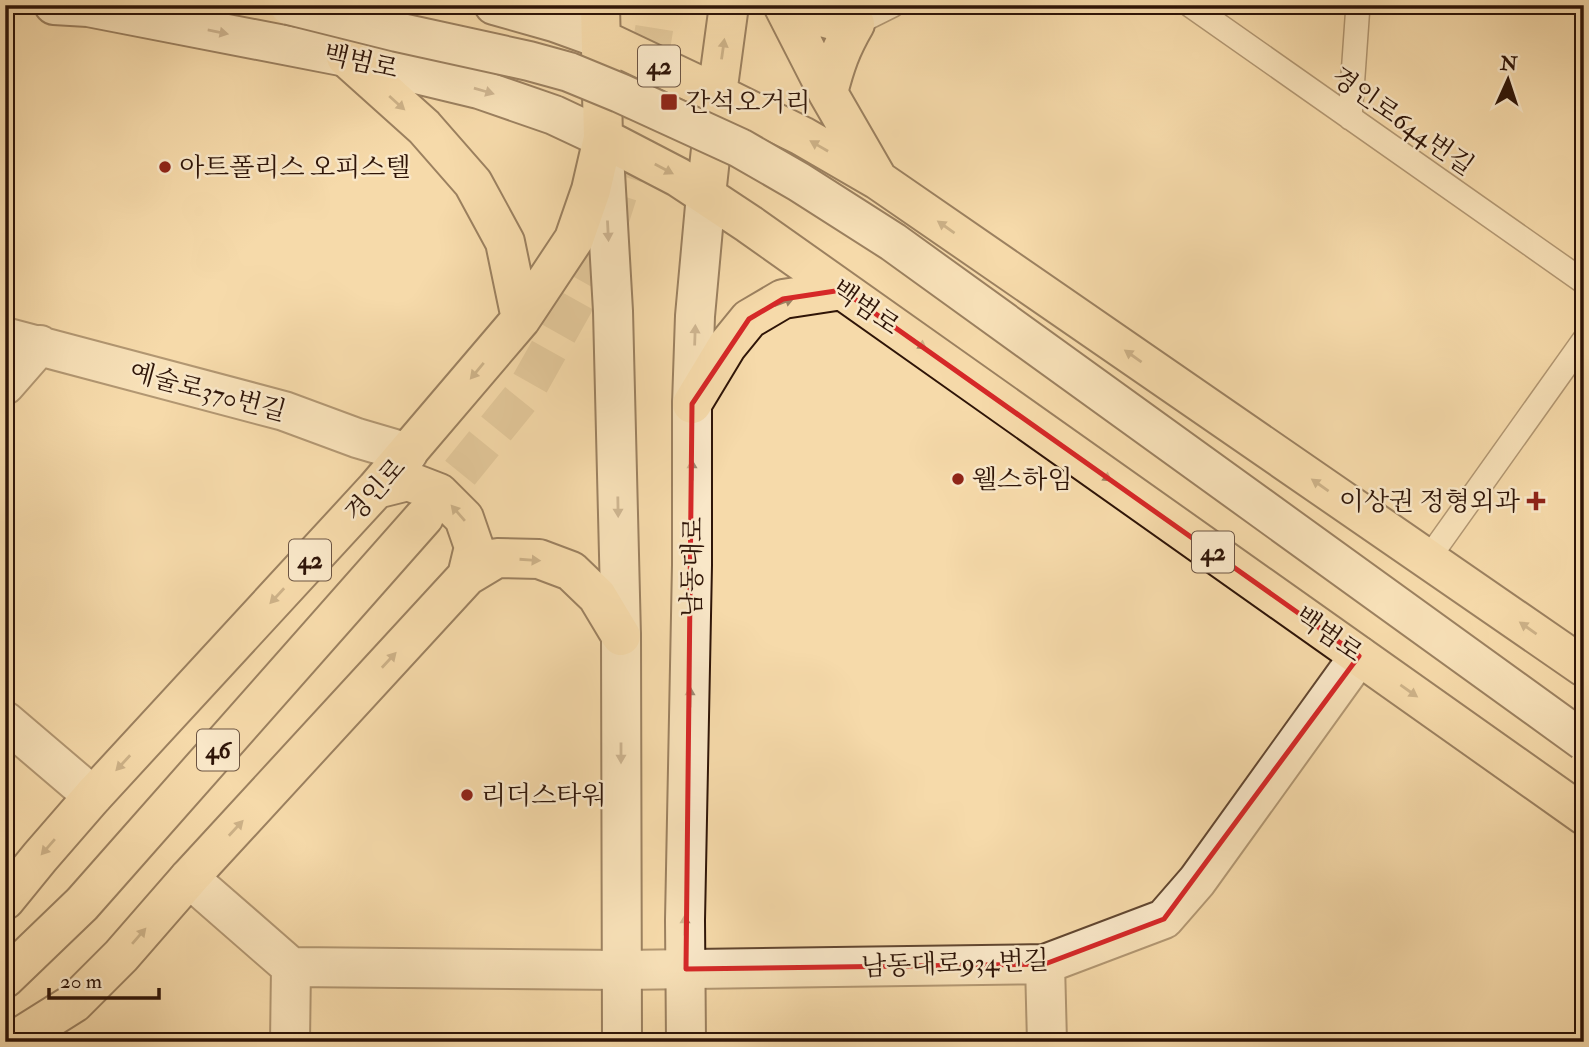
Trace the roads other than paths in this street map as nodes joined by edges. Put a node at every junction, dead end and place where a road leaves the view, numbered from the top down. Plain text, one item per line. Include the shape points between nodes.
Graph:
1 (54, 5) edge
2 (289, 5) edge
3 (495, 5) edge
4 (729, 5) edge
5 (783, 5) edge
6 (797, 5) edge
7 (893, 5) edge
8 (1190, 5) edge
9 (1358, 5) edge
10 (601, 22) edge
11 (855, 24) junction
12 (346, 57) junction
13 (717, 93) junction
14 (828, 93) junction
15 (1350, 118) junction
16 (603, 138) junction
17 (878, 180) junction
18 (706, 195) junction
19 (1584, 282) edge
20 (842, 290) junction
21 (522, 319) junction
22 (1584, 340) edge
23 (23, 341) edge
24 (5, 385) edge
25 (692, 404) junction
26 (408, 453) junction
27 (376, 489) junction
28 (424, 517) tunnel mouth
29 (1427, 559) junction
30 (467, 576) junction
31 (621, 636) junction
32 (1359, 656) junction
33 (1584, 667) edge
34 (5, 721) edge
35 (1584, 741) edge
36 (93, 796) junction
37 (1584, 815) edge
38 (190, 878) junction
39 (5, 900) edge
40 (1045, 964) junction
41 (291, 967) junction
42 (685, 969) junction
43 (622, 970) junction
44 (5, 978) edge
45 (12, 1042) edge
46 (290, 1042) edge
47 (622, 1042) edge
48 (686, 1042) edge
49 (1047, 1042) edge

1 -> 12 main road, 백범로 via 88,7
2 - 35 main road, 백범로, bridge via 569,72 740,148 893,242
3 - 10 main road via 554,22
13 -> 4 main road, 남동대로
5 - 14 main road
6 - 11 main road via 831,20
7 - 11 lane
8 - 15 lane, 경인로644번길
9 - 15 lane
10 - 13 main road, 42
10 - 16 main road, 경인로
11 - 14 main road via 842,45
12 -> 16 main road, 백범로 via 514,100
12 -> 21 main road via 424,127 473,183 505,242
17 -> 13 main road, 42
13 - 18 main road, 남동대로
14 - 17 main road
15 - 19 lane, 경인로644번길
16 -> 18 main road, 백범로 / 42
16 - 21 main road, 경인로 / 42 via 574,239
16 -> 31 main road via 613,312
29 -> 17 main road, 42
18 - 20 main road, 백범로 / 42
25 -> 18 main road, 남동대로
25 -> 20 main road via 749,319 783,299
20 -> 32 main road, 백범로 / 42
21 -> 26 main road, 경인로 / 42
22 - 29 lane
23 - 24 main road
23 - 26 main road, 예술로370번길 via 284,411
42 -> 25 main road, 남동대로
26 - 27 main road, 경인로 / 42
30 -> 27 main road via 474,547 464,518 439,493 408,481
27 -> 36 main road, 경인로 / 42
28 - 44 main road, 경인로 / 46 via 82,904
33 -> 29 main road, 42
30 -> 31 main road via 497,558 539,559 570,571 597,596
38 -> 30 main road
31 -> 43 main road
32 -> 37 main road, 백범로 / 42
32 - 40 main road, 남동대로934번길 via 1197,881 1164,919
34 - 36 main road
36 -> 39 main road, 경인로 / 42
38 - 41 main road
45 -> 38 main road via 74,1003
40 - 42 main road, 남동대로934번길
40 - 49 main road
41 - 43 main road, 남동대로934번길
41 - 46 main road
42 - 43 main road, 남동대로934번길
42 - 48 main road, 남동대로
43 - 47 main road

